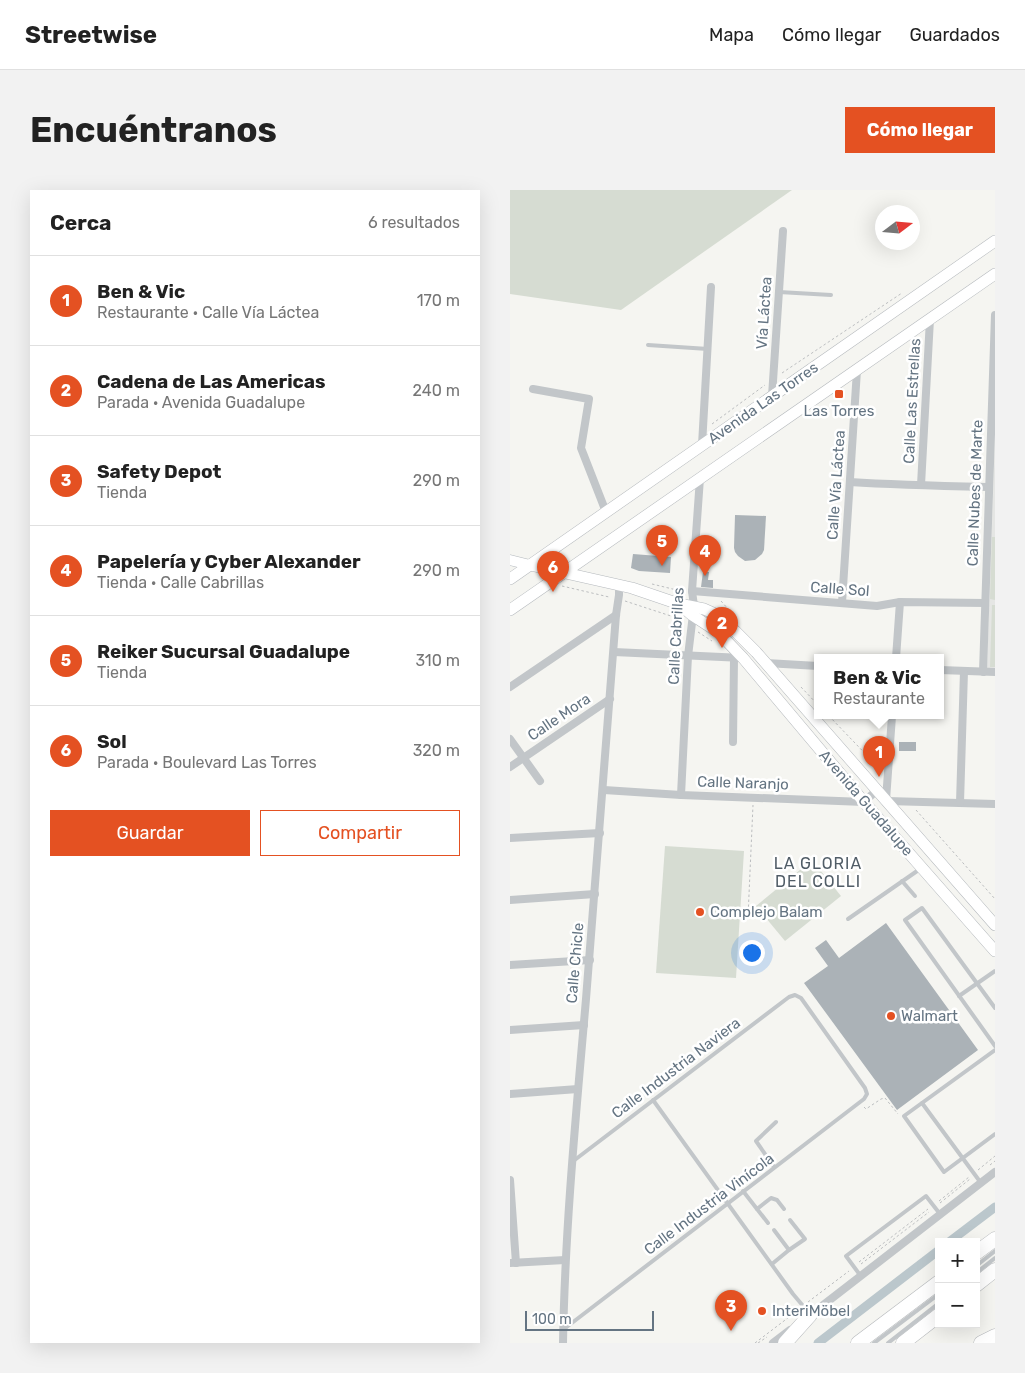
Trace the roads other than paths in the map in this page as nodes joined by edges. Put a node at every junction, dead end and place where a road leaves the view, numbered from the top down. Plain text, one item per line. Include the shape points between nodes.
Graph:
1 (783, 231) dead end
2 (995, 241) edge
3 (995, 274) edge
4 (711, 287) dead end
5 (779, 292) junction
6 (831, 295) dead end
7 (995, 315) edge
8 (930, 319) junction
9 (648, 345) dead end
10 (994, 347) edge
11 (708, 349) junction
12 (857, 370) junction
13 (533, 389) dead end
14 (772, 396) junction
15 (702, 445) junction
16 (700, 478) junction
17 (850, 482) junction
18 (921, 485) junction
19 (989, 487) junction
20 (606, 512) junction
21 (510, 560) edge
22 (530, 565) junction
23 (564, 573) junction
24 (510, 578) edge
25 (618, 585) junction
26 (692, 591) junction
27 (900, 602) junction
28 (842, 603) junction
29 (985, 603) junction
30 (510, 610) edge
31 (693, 611) junction
32 (616, 615) junction
33 (614, 652) junction
34 (896, 654) edge
35 (688, 656) junction
36 (739, 658) junction
37 (766, 663) junction
38 (814, 666) edge
39 (944, 670) edge
40 (964, 671) junction
41 (983, 672) junction
42 (995, 672) edge
43 (510, 687) edge
44 (610, 699) junction
45 (814, 718) edge
46 (815, 719) edge
47 (892, 719) edge
48 (510, 739) edge
49 (733, 742) dead end
50 (524, 758) junction
51 (510, 767) edge
52 (540, 781) dead end
53 (604, 790) junction
54 (877, 790) junction
55 (681, 795) junction
56 (886, 801) junction
57 (864, 802) junction
58 (960, 803) junction
59 (995, 804) edge
60 (600, 833) junction
61 (510, 838) edge
62 (922, 867) junction
63 (902, 881) junction
64 (595, 894) junction
65 (915, 896) dead end
66 (510, 900) edge
67 (848, 919) dead end
68 (995, 924) edge
69 (995, 951) edge
70 (590, 960) junction
71 (510, 965) edge
72 (995, 971) edge
73 (977, 984) junction
74 (795, 995) joint
75 (959, 996) junction
76 (995, 1008) edge
77 (584, 1025) junction
78 (510, 1030) edge
79 (995, 1048) edge
80 (578, 1089) junction
81 (510, 1094) edge
82 (653, 1100) junction
83 (922, 1103) junction
84 (776, 1122) dead end
85 (995, 1134) edge
86 (962, 1158) junction
87 (572, 1162) junction
88 (774, 1167) junction
89 (995, 1172) edge
90 (510, 1180) edge
91 (981, 1183) junction
92 (744, 1191) junction
93 (728, 1203) junction
94 (757, 1209) junction
95 (784, 1209) dead end
96 (940, 1214) junction
97 (790, 1220) dead end
98 (768, 1223) dead end
99 (774, 1230) dead end
100 (995, 1239) edge
101 (789, 1250) junction
102 (980, 1251) edge
103 (995, 1251) edge
104 (995, 1258) edge
105 (565, 1260) junction
106 (513, 1263) edge
107 (980, 1263) edge
108 (772, 1264) junction
109 (980, 1269) edge
110 (856, 1270) junction
111 (995, 1270) edge
112 (938, 1283) edge
113 (979, 1283) edge
114 (935, 1297) edge
115 (935, 1305) edge
116 (806, 1310) junction
117 (935, 1318) edge
118 (563, 1329) junction
119 (995, 1336) edge
120 (563, 1343) edge
121 (773, 1343) edge
122 (785, 1343) edge
123 (858, 1343) edge
124 (874, 1343) edge
125 (888, 1343) edge
126 (903, 1343) edge
127 (980, 1343) edge
128 (987, 1343) edge

1 - 5 street, Vía Láctea
2 - 14 main road, Avenida Las Torres
3 - 8 main road, Avenida Las Torres
4 - 11 street
5 - 6 lane
5 - 14 street, Vía Láctea
7 - 10 street, Calle Nubes de Marte
8 - 12 main road, Avenida Las Torres
8 - 18 street, Calle Las Estrellas
9 - 11 lane
10 - 19 street, Calle Nubes de Marte
11 - 15 street
12 - 16 main road, Avenida Las Torres
12 - 17 street, Calle Vía Láctea
13 - 20 street via 590,399 581,448
14 - 15 main road, Avenida Las Torres
15 - 20 main road, Avenida Las Torres
16 - 23 main road, Avenida Las Torres
16 - 26 street, Calle Cabrillas
17 - 18 street
17 - 28 street, Calle Vía Láctea
18 - 19 street
19 - 29 street, Calle Nubes de Marte
20 - 22 main road, Avenida Las Torres
21 - 22 main road
22 - 23 main road
22 - 24 main road, Avenida Las Torres
23 - 25 main road
23 - 30 main road, Avenida Las Torres
25 - 31 main road via 646,592
25 - 32 street, Calle Chicle
26 - 28 street, Calle Sol
26 - 31 street, Calle Cabrillas
27 - 28 street, Calle Sol via 877,606
27 - 29 street, Calle Sol
27 - 34 street
29 - 41 street, Calle Nubes de Marte
31 - 35 street, Calle Cabrillas
31 - 36 main road, Avenida Guadalupe via 718,632
31 - 37 main road, Avenida Guadalupe via 712,613 746,641
32 - 33 street, Calle Chicle
32 - 43 street
33 - 35 street
33 - 44 street, Calle Chicle
35 - 36 street
35 - 55 street, Calle Cabrillas
36 - 49 street
36 - 57 main road, Avenida Guadalupe
37 - 38 street
37 - 45 main road, Avenida Guadalupe
39 - 40 street
40 - 41 street
40 - 58 street
41 - 42 street
44 - 50 street, Calle Mora
44 - 53 street, Calle Chicle
46 - 54 main road, Avenida Guadalupe
47 - 56 street
48 - 50 street
50 - 51 street, Calle Mora
50 - 52 street
53 - 55 street, Calle Naranjo
53 - 60 street, Calle Chicle
54 - 56 main road, Avenida Guadalupe
54 - 57 street
55 - 57 street, Calle Naranjo
56 - 58 street
56 - 68 main road, Avenida Guadalupe
57 - 62 main road, Avenida Guadalupe
58 - 59 street
60 - 61 street
60 - 64 street, Calle Chicle
62 - 63 lane
62 - 69 main road, Avenida Guadalupe
63 - 65 lane
63 - 67 lane
64 - 66 street
64 - 70 street, Calle Chicle
70 - 71 street
70 - 77 street, Calle Chicle
72 - 73 lane
73 - 75 lane
73 - 75 lane via 922,908 905,920
73 - 76 lane
74 - 82 lane, Calle Industria Naviera
74 - 88 lane, Calle Industria Vinícola via 801,998 867,1094
75 - 79 lane
77 - 78 street
77 - 80 street, Calle Chicle
79 - 83 lane
80 - 81 street
80 - 87 street, Calle Chicle
82 - 87 lane, Calle Industria Naviera
82 - 93 lane
83 - 86 lane
83 - 86 lane via 904,1116 944,1172
84 - 88 lane via 756,1141
85 - 86 lane
86 - 91 lane
87 - 105 street, Calle Chicle
88 - 92 lane, Calle Industria Vinícola
89 - 91 street
90 - 106 street
91 - 96 street
92 - 93 lane, Calle Industria Vinícola
92 - 94 lane
93 - 108 lane
93 - 118 lane, Calle Industria Vinícola
94 - 95 lane via 770,1198 777,1200
94 - 98 lane
96 - 110 street
96 - 110 lane via 926,1196 846,1256
97 - 101 lane via 805,1239
99 - 101 lane
100 - 102 highway
101 - 108 lane
103 - 107 lane
104 - 109 lane
105 - 106 street
105 - 118 street, Calle Chicle
108 - 116 lane
110 - 116 street
111 - 113 highway
112 - 123 highway
114 - 124 lane
115 - 125 lane
116 - 121 street
116 - 122 highway
117 - 126 highway
118 - 120 street, Calle Chicle
119 - 127 highway
119 - 128 street

